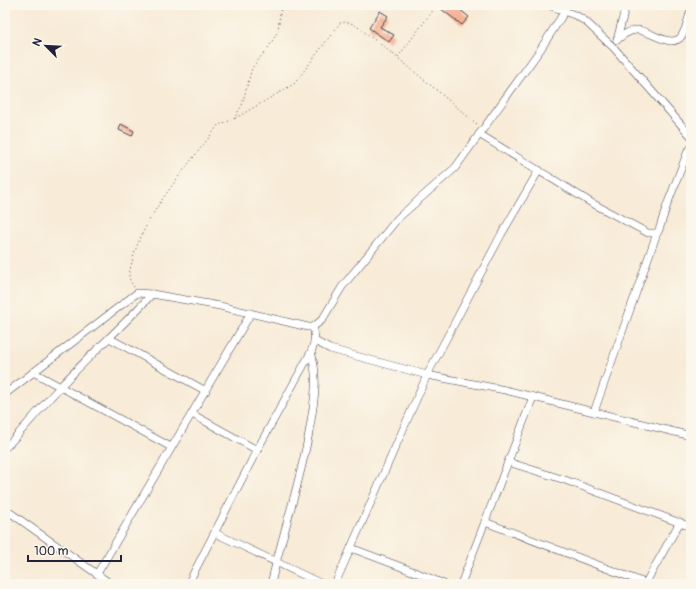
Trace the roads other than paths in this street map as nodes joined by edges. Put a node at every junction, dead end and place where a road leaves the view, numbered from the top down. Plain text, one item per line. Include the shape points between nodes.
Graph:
1 (549, 5) edge
2 (626, 5) edge
3 (691, 10) edge
4 (565, 11) junction
5 (617, 40) junction
6 (614, 48) junction
7 (481, 131) junction
8 (691, 136) edge
9 (691, 148) edge
10 (538, 170) junction
11 (657, 233) junction
12 (152, 294) junction
13 (250, 313) junction
14 (313, 327) junction
15 (109, 338) junction
16 (315, 341) junction
17 (311, 352) junction
18 (33, 372) junction
19 (427, 375) junction
20 (60, 388) junction
21 (206, 391) junction
22 (5, 394) edge
23 (533, 397) junction
24 (594, 412) junction
25 (192, 414) junction
26 (691, 436) edge
27 (171, 447) junction
28 (5, 448) edge
29 (257, 450) junction
30 (508, 462) junction
31 (5, 508) edge
32 (485, 522) junction
33 (680, 522) junction
34 (691, 527) edge
35 (215, 533) junction
36 (350, 548) junction
37 (276, 562) junction
38 (97, 574) junction
39 (645, 583) edge
40 (111, 584) edge
41 (188, 584) edge
42 (272, 584) edge
43 (322, 584) edge
44 (335, 584) edge
45 (444, 584) edge
46 (461, 584) edge

1 - 4 street
2 - 5 street
3 - 5 street via 683,34 676,41 638,30 629,32
4 - 6 street via 585,21
4 - 7 street
5 - 6 street
6 - 8 street
7 - 10 street
7 - 14 street via 455,168 398,218 342,287 322,320
9 - 11 street
10 - 11 street via 648,233
10 - 19 street
11 - 24 street
12 - 13 street
12 - 15 street
12 - 18 street via 141,293 132,296
13 - 14 street
13 - 21 street
14 - 16 street
15 - 20 street
15 - 21 street
16 - 17 street
16 - 19 street via 330,350
17 - 29 street
17 - 37 street via 315,366 315,390 305,459
18 - 20 street
18 - 22 street
19 - 23 street
19 - 36 street
20 - 27 street
20 - 28 street
21 - 25 street
23 - 24 street
23 - 30 street
24 - 26 street
25 - 27 street
25 - 29 street
27 - 38 street
29 - 35 street
30 - 32 street
30 - 33 street
31 - 38 street
32 - 39 street
32 - 46 street
33 - 34 street
33 - 39 street
35 - 37 street
35 - 41 street
36 - 44 street
36 - 45 street
37 - 42 street
37 - 43 street
38 - 40 street

